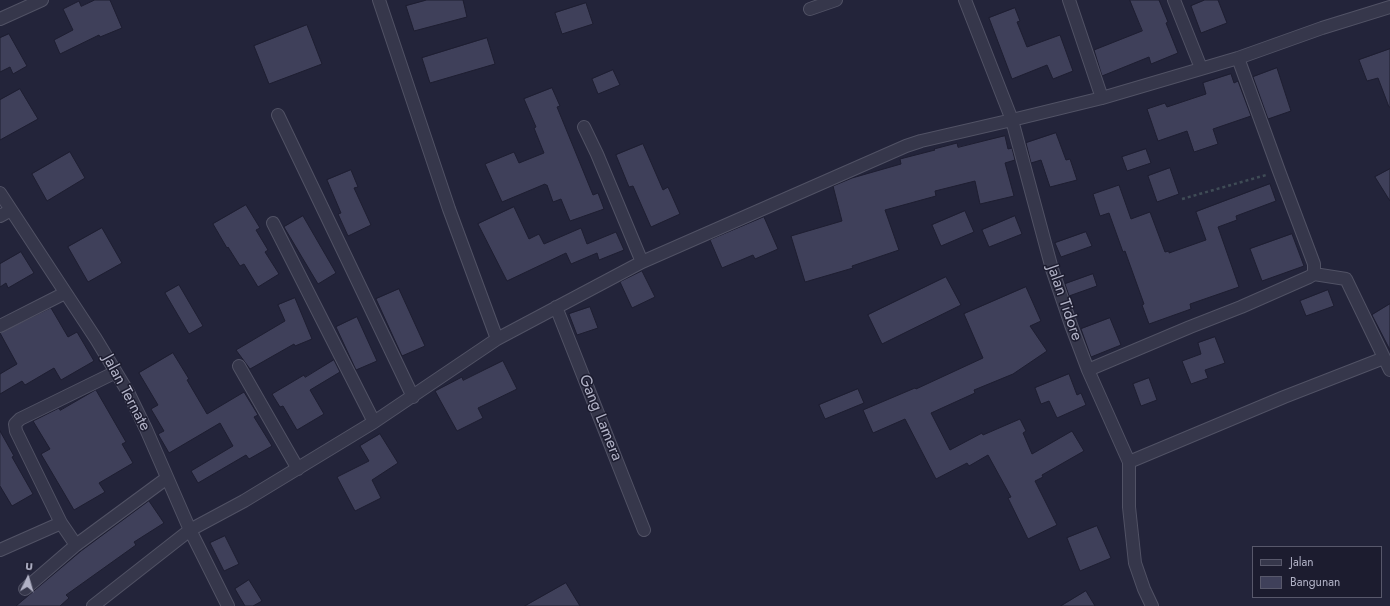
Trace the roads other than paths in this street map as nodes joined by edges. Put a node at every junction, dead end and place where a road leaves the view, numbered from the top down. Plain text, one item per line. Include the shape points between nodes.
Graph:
1 (42, 0) edge
2 (379, 0) edge
3 (836, 0) edge
4 (965, 0) edge
5 (1069, 0) edge
6 (1174, 0) edge
7 (24, 4) edge
8 (1390, 7) edge
9 (810, 9) dead end
10 (0, 19) edge
11 (1238, 58) junction
12 (1201, 68) junction
13 (1102, 98) junction
14 (278, 115) dead end
15 (1012, 120) junction
16 (584, 127) dead end
17 (0, 193) edge
18 (5, 213) edge
19 (273, 223) dead end
20 (642, 262) junction
21 (1314, 274) junction
22 (65, 293) junction
23 (556, 307) junction
24 (0, 326) edge
25 (496, 339) junction
26 (1384, 358) junction
27 (239, 366) dead end
28 (1088, 370) junction
29 (1390, 370) edge
30 (116, 372) junction
31 (412, 397) junction
32 (374, 422) junction
33 (1129, 462) junction
34 (298, 469) junction
35 (167, 478) junction
36 (61, 523) junction
37 (190, 530) junction
38 (644, 530) dead end
39 (76, 545) junction
40 (0, 550) edge
41 (25, 589) dead end
42 (93, 606) edge
43 (228, 606) edge
44 (1152, 606) edge

1 - 7 street
2 - 25 street via 449,209
3 - 9 street
4 - 15 street, Jalan Tidore
5 - 13 street
6 - 12 street
7 - 10 street
8 - 11 street
11 - 12 street
11 - 21 street via 1314,264
12 - 13 street
13 - 15 street
14 - 31 street
15 - 20 street via 906,146
15 - 28 street, Jalan Tidore via 1052,269
16 - 20 street
17 - 18 street, Jalan Ternate
18 - 22 street, Jalan Ternate
19 - 32 street
20 - 23 street
21 - 26 street via 1346,279
21 - 28 street
22 - 24 street
22 - 30 street, Jalan Ternate
23 - 25 street
23 - 38 street, Gang Lamera
25 - 31 street
26 - 29 street
26 - 33 street
27 - 34 street
28 - 33 street, Jalan Tidore
30 - 35 street, Jalan Ternate via 143,423
30 - 36 street via 20,419 15,424 16,431
31 - 32 street
32 - 34 street
33 - 44 street, Jalan Tidore via 1129,507 1135,563
34 - 37 street
35 - 37 street, Jalan Ternate
35 - 39 street
36 - 39 street
36 - 40 street
37 - 42 street
37 - 43 street, Jalan Ternate
39 - 41 street

